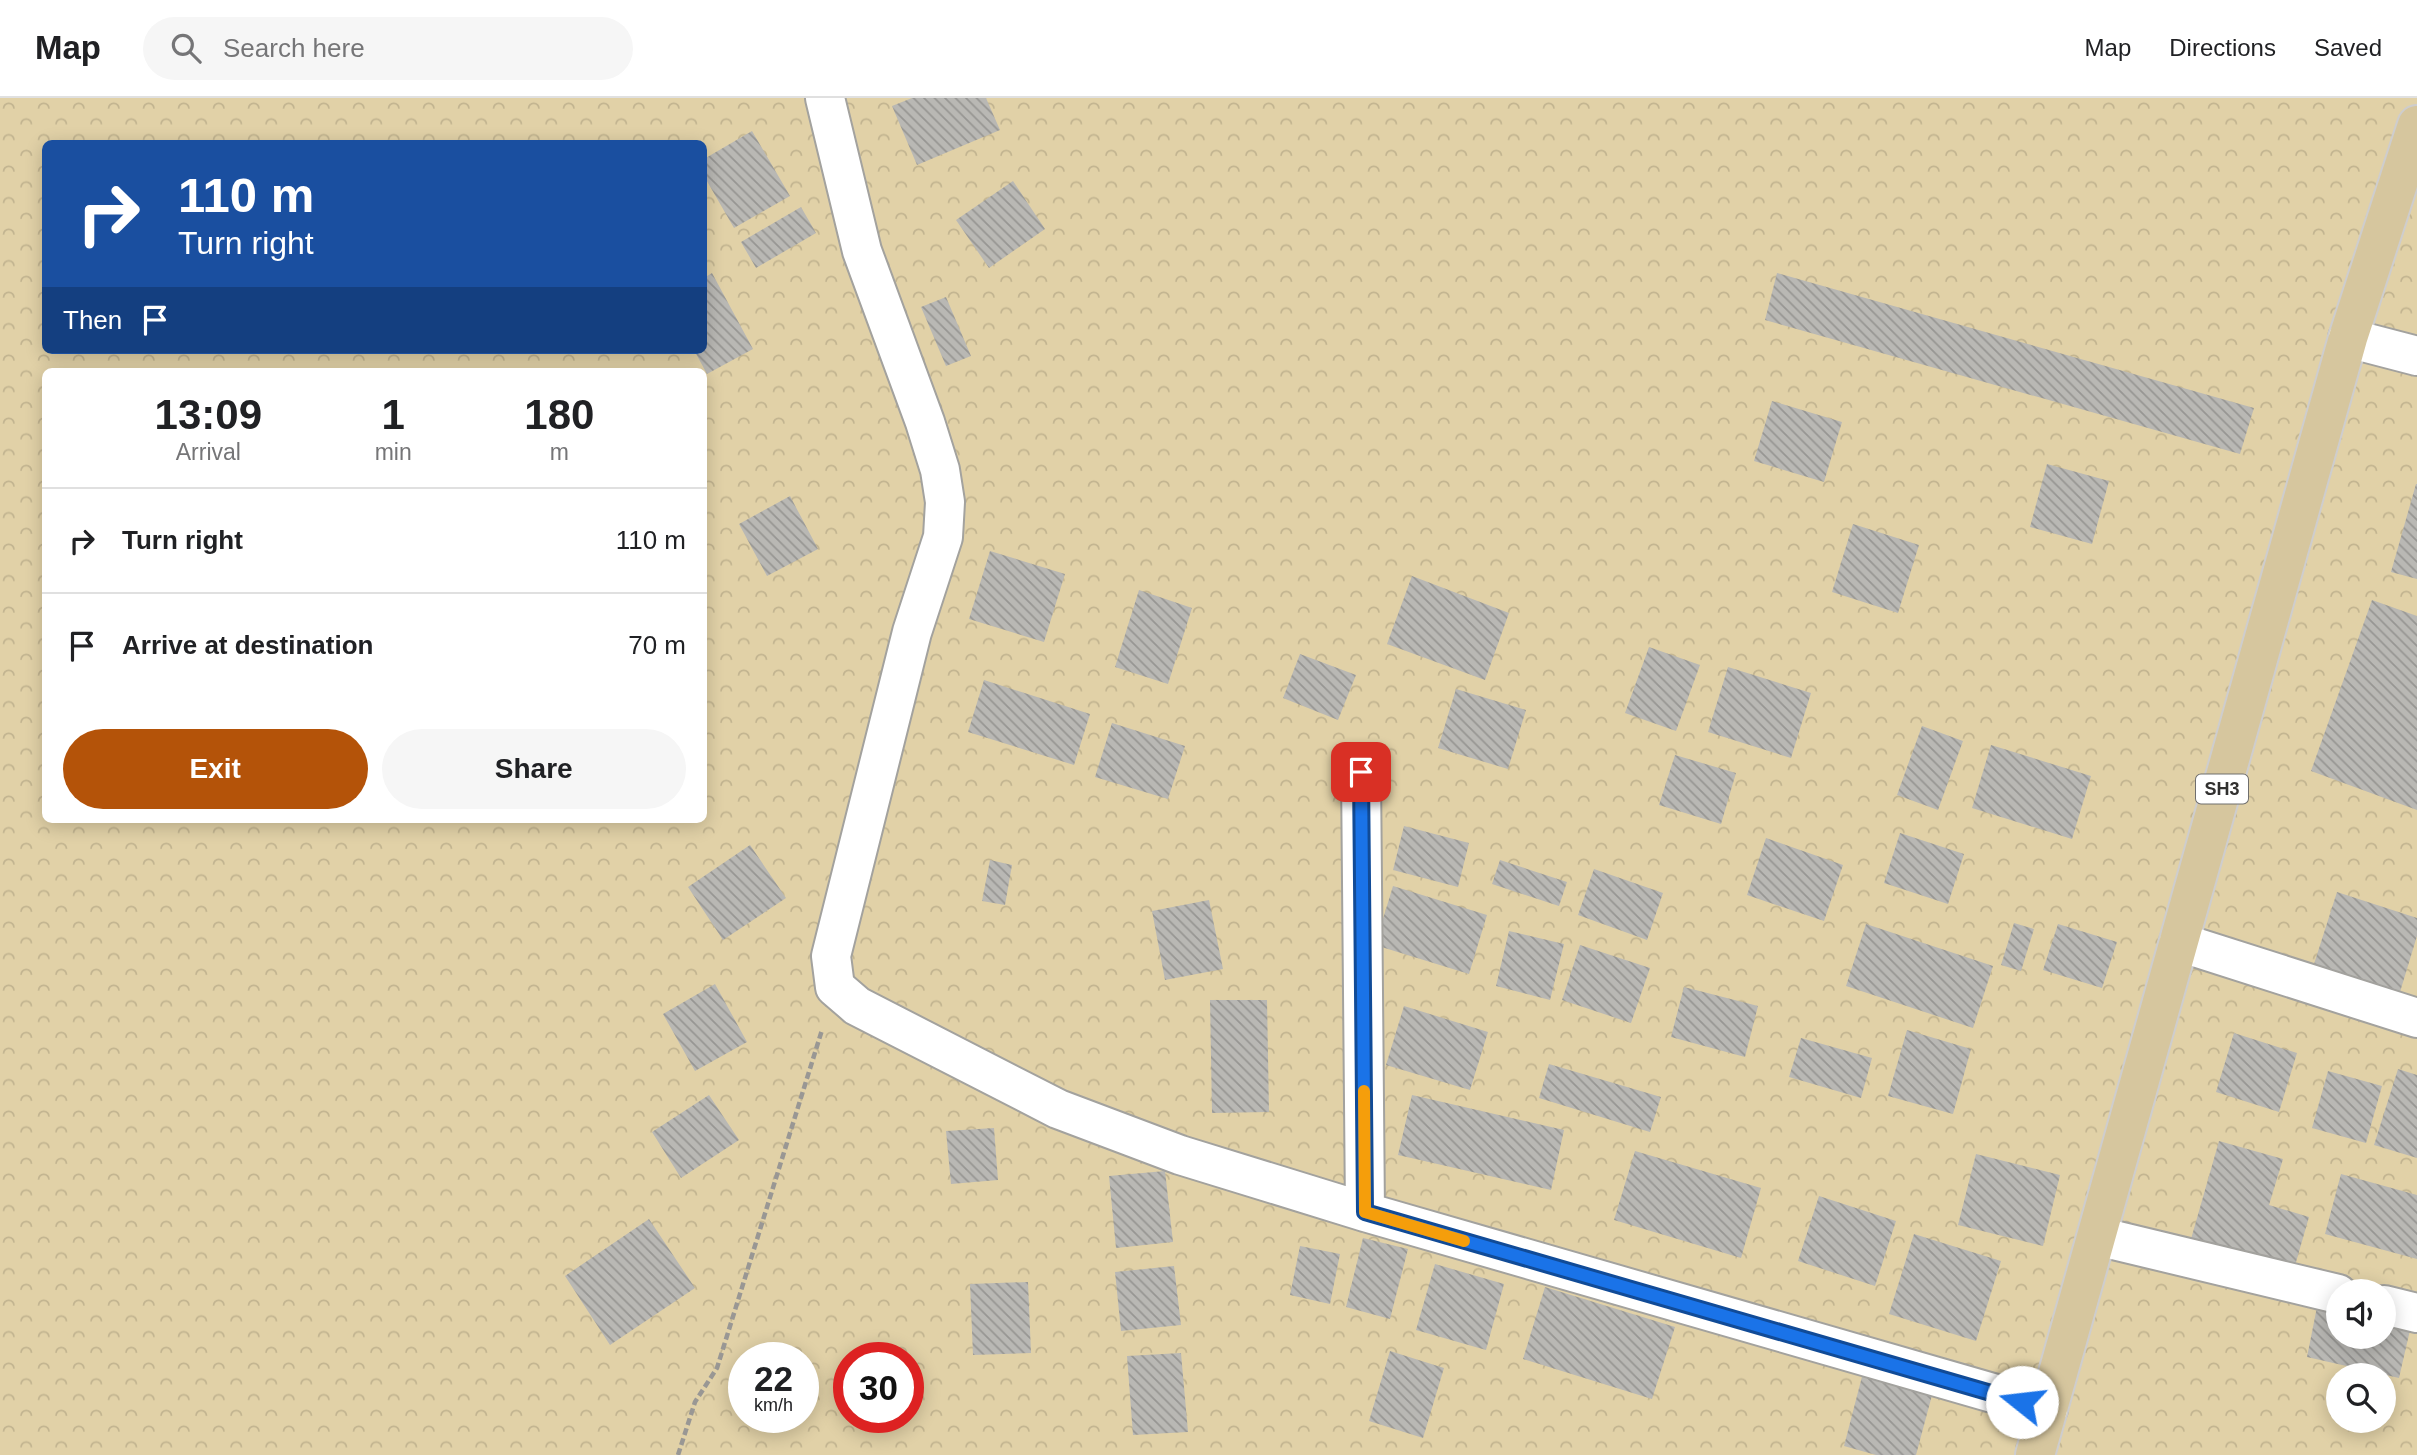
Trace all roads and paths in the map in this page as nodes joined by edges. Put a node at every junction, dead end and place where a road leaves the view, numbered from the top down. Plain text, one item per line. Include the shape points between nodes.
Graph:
1 (825, 98) edge
2 (2417, 125) edge
3 (2348, 338) junction
4 (2417, 356) edge
5 (1361, 772) dead end
6 (2179, 942) junction
7 (835, 988) junction
8 (2417, 1018) edge
9 (1365, 1212) junction
10 (2096, 1236) junction
11 (2326, 1291) edge
12 (2396, 1308) edge
13 (2417, 1313) edge
14 (2048, 1409) junction
15 (678, 1455) edge
16 (2035, 1455) edge

1 - 7 street via 862,251 929,434 945,502 943,537 912,632 831,956
2 - 3 main road, SH3
3 - 4 street
3 - 6 main road, SH3
5 - 9 street
6 - 8 street
6 - 10 main road, SH3
7 - 9 street via 857,1006 1058,1110 1180,1155
7 - 15 path via 717,1368 695,1402
9 - 14 street
10 - 11 street
10 - 14 main road, SH3
12 - 13 street
14 - 16 main road, SH3

